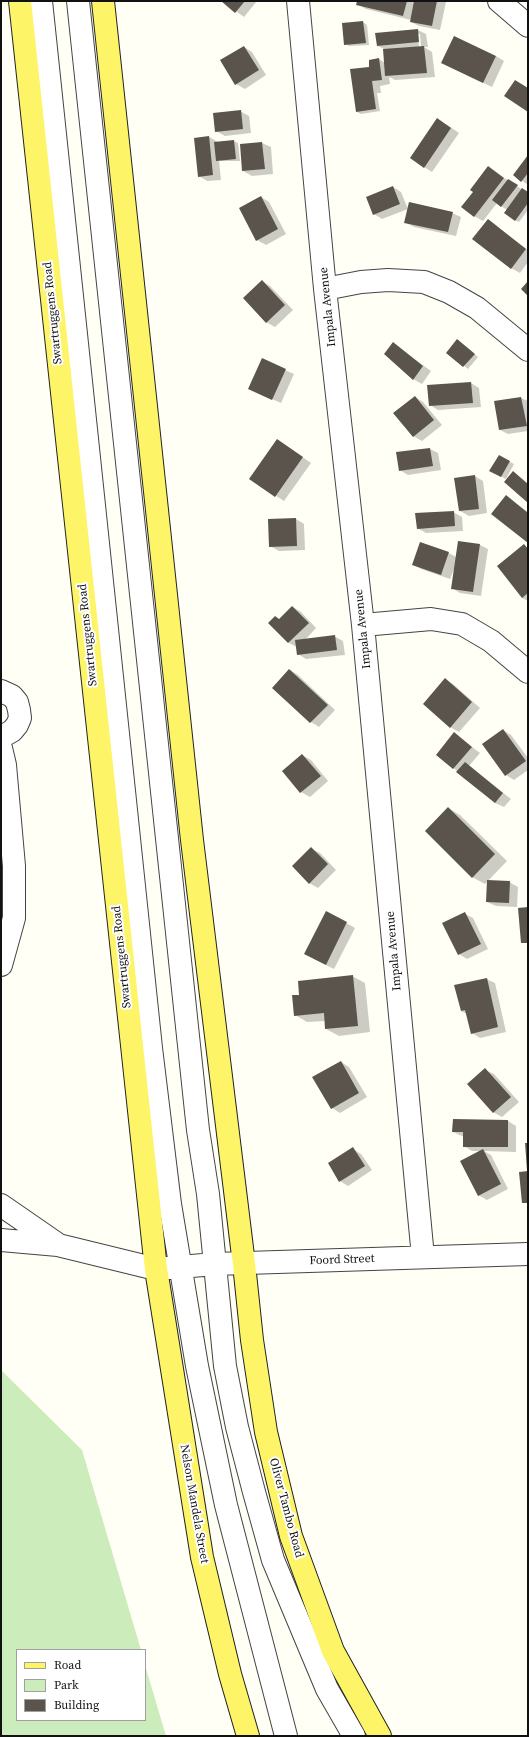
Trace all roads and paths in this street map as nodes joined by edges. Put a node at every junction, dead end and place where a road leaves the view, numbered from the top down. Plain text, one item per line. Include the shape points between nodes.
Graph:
1 (20, 1) edge
2 (41, 1) edge
3 (78, 1) edge
4 (103, 1) edge
5 (298, 1) edge
6 (499, 1) edge
7 (528, 26) edge
8 (325, 289) junction
9 (528, 350) edge
10 (362, 625) junction
11 (528, 672) edge
12 (1, 691) edge
13 (1, 737) edge
14 (1, 748) edge
15 (1, 965) edge
16 (1, 1205) edge
17 (1, 1240) edge
18 (58, 1245) junction
19 (528, 1254) edge
20 (423, 1257) junction
21 (215, 1264) junction
22 (244, 1264) junction
23 (156, 1268) junction
24 (180, 1268) junction
25 (248, 1736) edge
26 (286, 1736) edge
27 (354, 1736) edge
28 (380, 1736) edge

1 - 23 main road, Swartruggens Road
2 - 24 street via 151,1040
3 - 21 street
4 - 22 main road via 192,832
5 - 8 street, Impala Avenue
6 - 7 street
8 - 9 street via 388,280 424,282 449,292 477,308
8 - 10 street, Impala Avenue
10 - 11 street via 431,619 462,624 491,641
10 - 20 street, Impala Avenue
12 - 13 street via 12,696 17,702 20,718 12,731
14 - 15 street via 5,765 14,866 14,918
16 - 18 street
17 - 18 street
18 - 23 street, Foord Street
19 - 20 street, Foord Street
20 - 22 street, Foord Street
21 - 22 street, Foord Street
21 - 24 street, Foord Street
21 - 27 street via 225,1366 237,1427 256,1500 274,1560 298,1620 327,1689
22 - 28 main road, Oliver Tambo Road via 266,1432 291,1536 333,1651
23 - 24 street, Foord Street
23 - 25 main road, Nelson Mandela Street via 202,1556 230,1674
24 - 26 street via 226,1505

